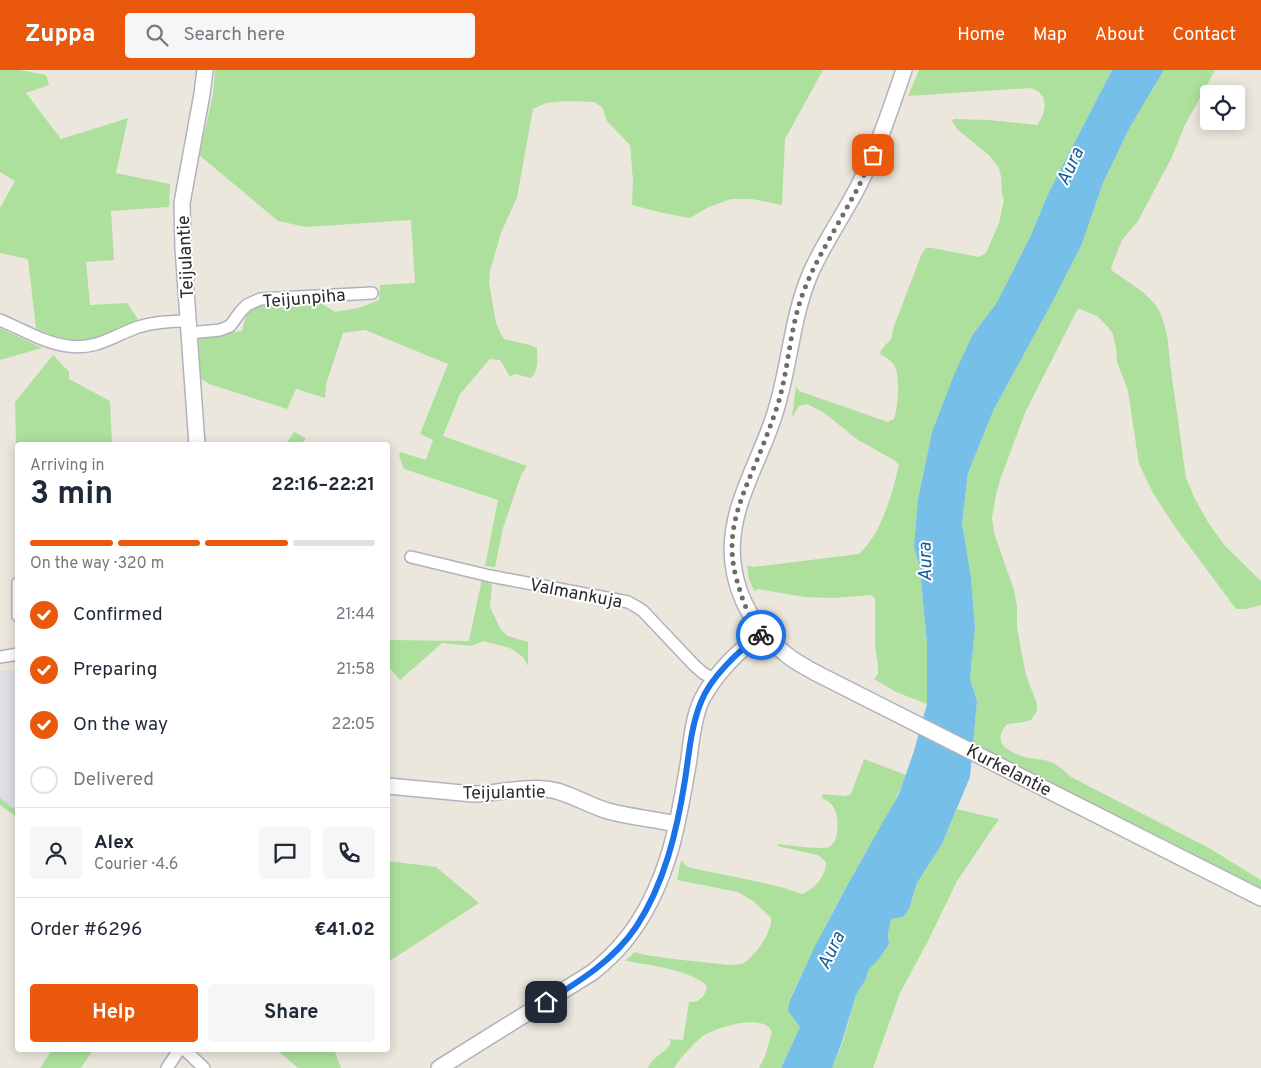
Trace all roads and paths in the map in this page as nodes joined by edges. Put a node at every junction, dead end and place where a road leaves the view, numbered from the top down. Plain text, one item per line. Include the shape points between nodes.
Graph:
1 (205, 70) edge
2 (904, 70) edge
3 (372, 293) dead end
4 (0, 320) edge
5 (188, 327) junction
6 (197, 442) edge
7 (411, 558) dead end
8 (764, 633) junction
9 (15, 654) edge
10 (0, 657) edge
11 (714, 679) junction
12 (390, 786) edge
13 (676, 824) junction
14 (1261, 898) edge
15 (178, 1052) edge
16 (187, 1052) edge
17 (167, 1068) edge
18 (204, 1068) edge
19 (439, 1068) edge

1 - 5 street, Teijulantie via 182,203
2 - 8 street, Kurkelantie via 865,173 808,280 797,311 779,402 738,506 732,538 733,565 752,618
3 - 5 street, Teijunpiha via 260,299 247,305 230,326 220,330
4 - 5 street, Teijunpiha via 46,340 77,347 103,343 151,324
5 - 6 street, Teijulantie
7 - 11 street, Valmankuja via 628,602 643,611 703,673
8 - 11 street via 750,642
8 - 14 street, Kurkelantie via 787,655 816,673
9 - 10 street
11 - 13 street via 701,701
12 - 13 street, Teijulantie via 473,794 525,788 549,789 609,812
13 - 19 street via 662,875 648,907 623,943 593,972
15 - 17 street
16 - 18 street

